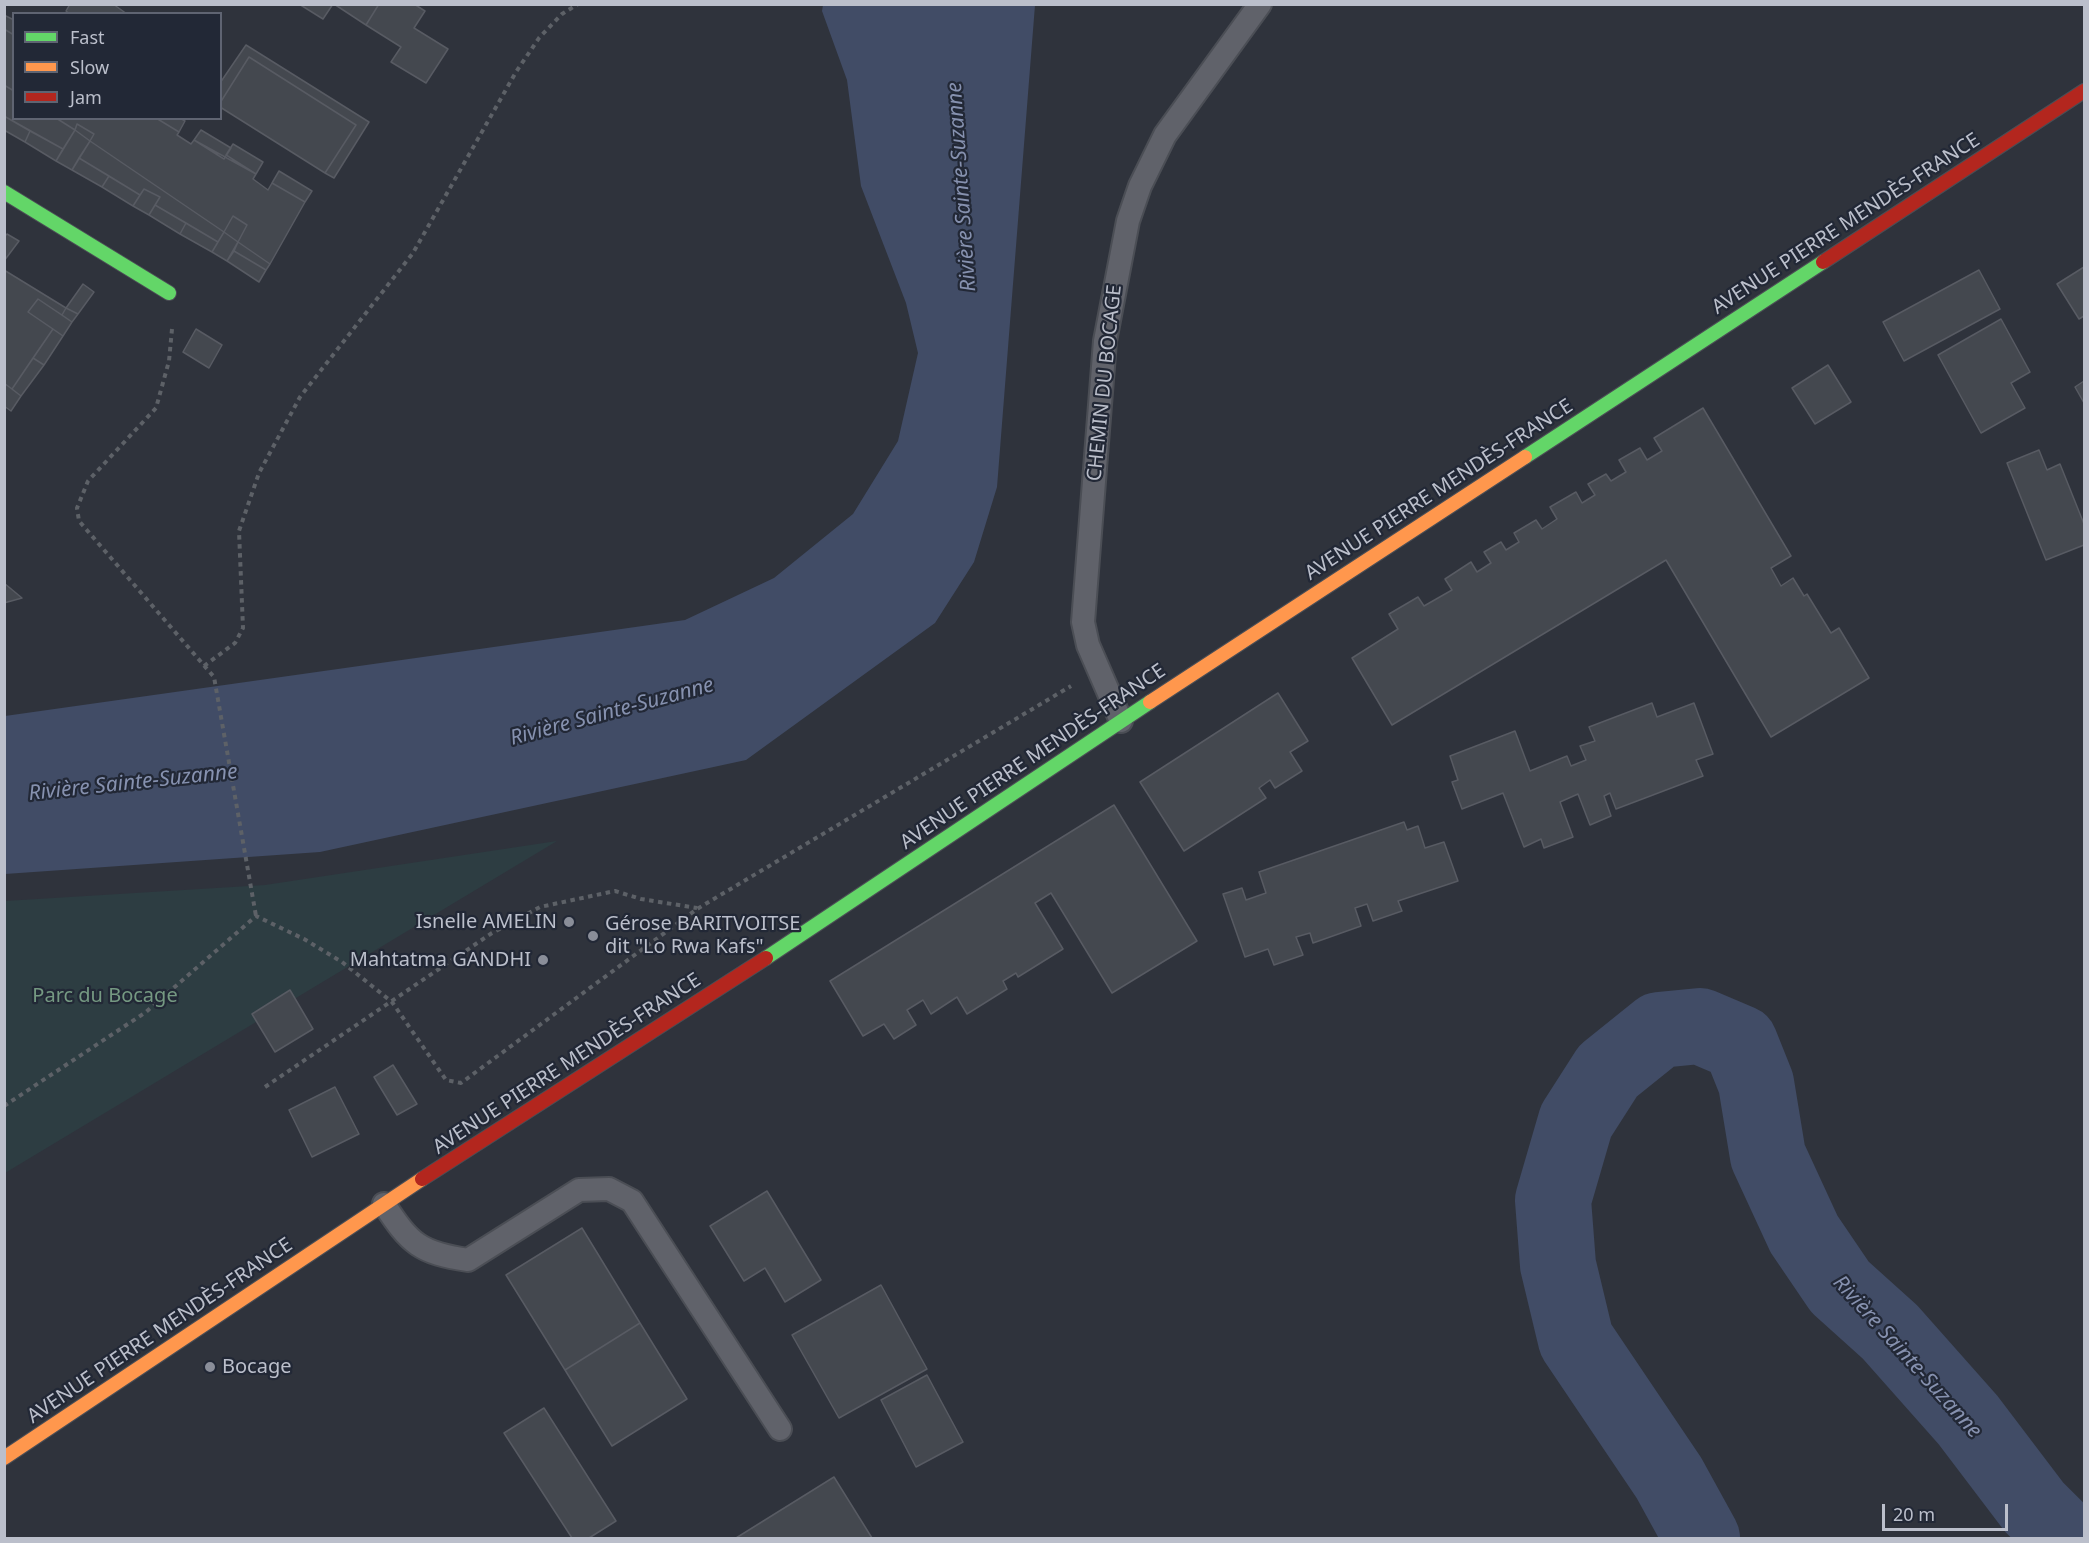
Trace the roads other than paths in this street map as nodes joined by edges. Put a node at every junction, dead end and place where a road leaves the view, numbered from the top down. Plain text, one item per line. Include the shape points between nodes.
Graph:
1 (1260, 4) edge
2 (2085, 91) edge
3 (4, 192) edge
4 (169, 293) road end
5 (1121, 721) junction
6 (384, 1204) junction
7 (780, 1429) dead end
8 (4, 1458) edge

1 - 5 lane, CHEMIN DU BOCAGE via 1165,135 1128,221 1105,341 1083,622 1098,670
2 - 5 main road, AVENUE PIERRE MENDÈS-FRANCE
3 - 4 main road
5 - 6 main road, AVENUE PIERRE MENDÈS-FRANCE via 706,998
6 - 7 lane via 404,1234 435,1256 468,1260 579,1190 609,1189 632,1201
6 - 8 main road, AVENUE PIERRE MENDÈS-FRANCE

